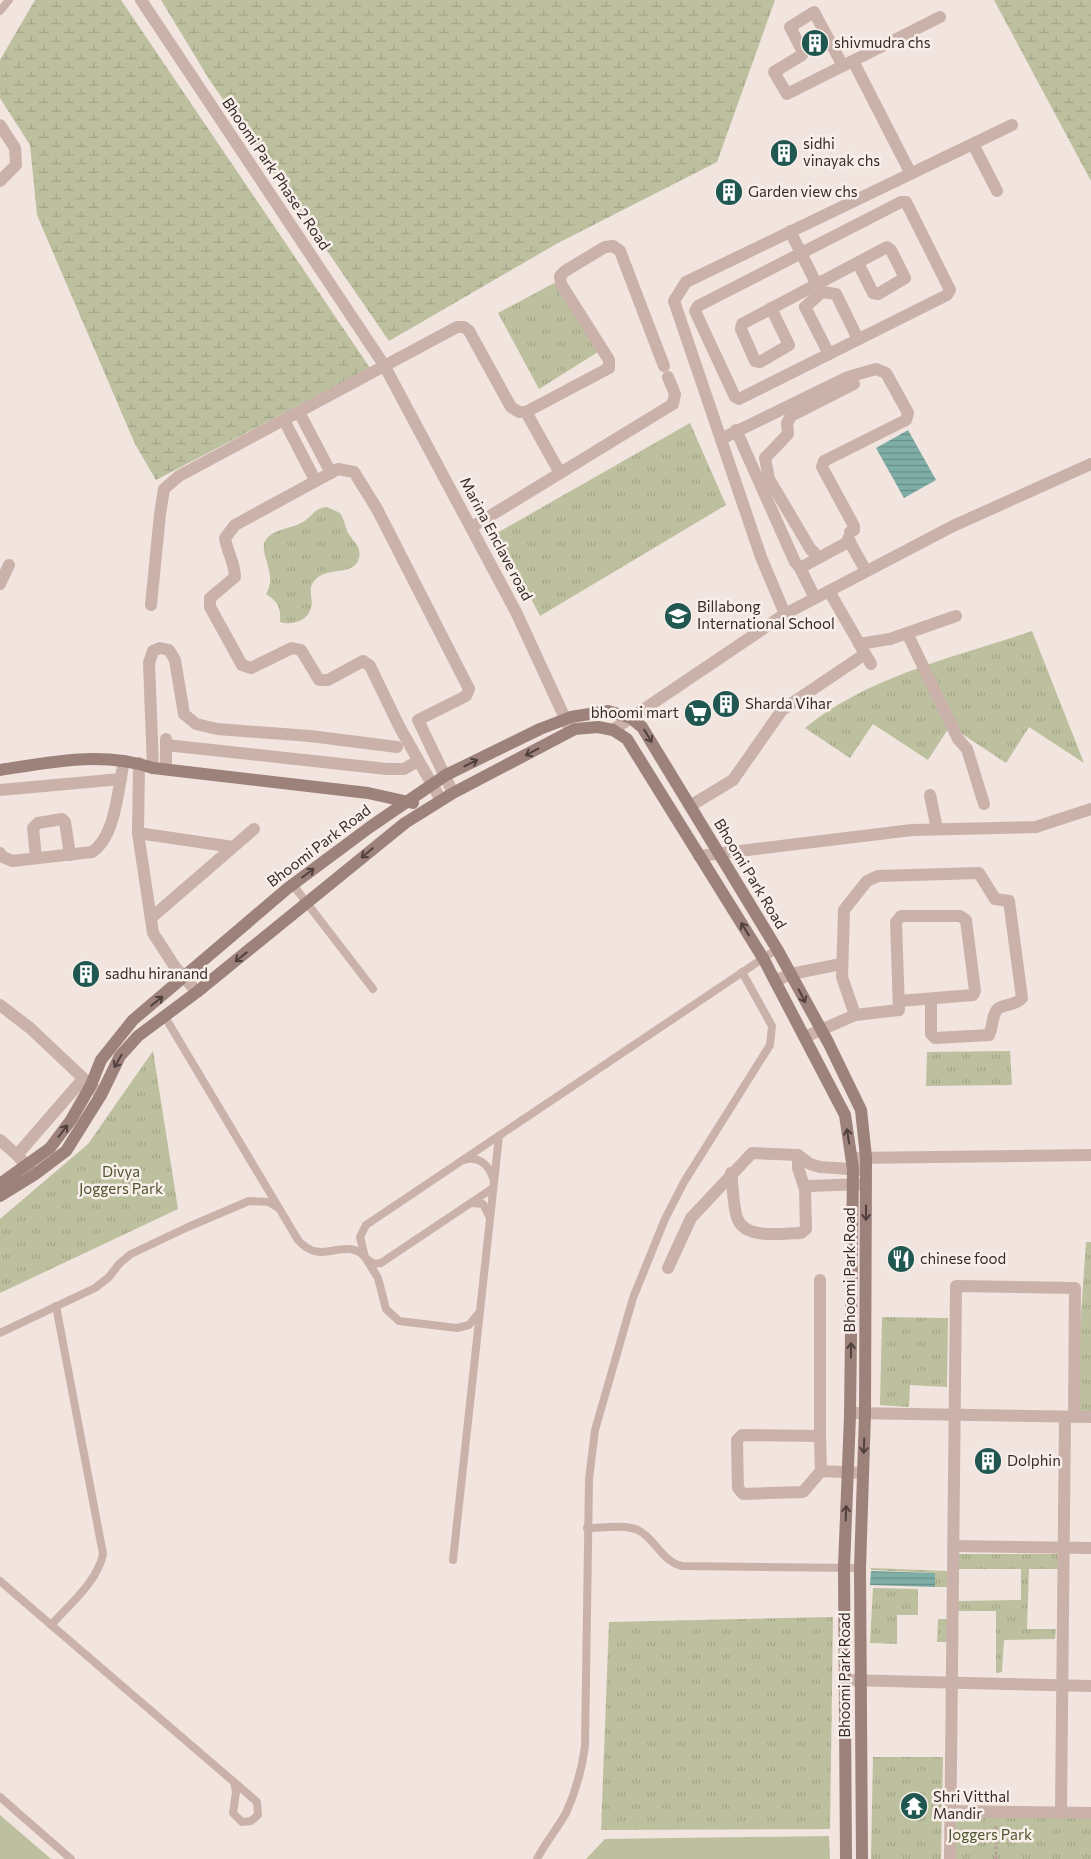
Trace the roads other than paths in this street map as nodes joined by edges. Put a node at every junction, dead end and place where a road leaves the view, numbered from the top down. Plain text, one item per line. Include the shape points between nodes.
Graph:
1 (9, 0) edge
2 (141, 0) edge
3 (0, 11) edge
4 (940, 17) dead end
5 (848, 64) junction
6 (0, 125) edge
7 (1012, 125) dead end
8 (974, 144) junction
9 (911, 174) junction
10 (0, 181) edge
11 (997, 191) dead end
12 (790, 231) junction
13 (801, 252) junction
14 (858, 263) dead end
15 (819, 289) junction
16 (771, 308) dead end
17 (858, 339) junction
18 (829, 354) junction
19 (384, 365) junction
20 (854, 384) dead end
21 (299, 412) junction
22 (526, 412) junction
23 (284, 420) junction
24 (736, 430) junction
25 (721, 439) junction
26 (1091, 464) edge
27 (331, 473) junction
28 (560, 473) junction
29 (315, 480) junction
30 (472, 527) junction
31 (850, 537) junction
32 (814, 552) dead end
33 (9, 564) dead end
34 (800, 568) junction
35 (866, 571) junction
36 (0, 584) edge
37 (829, 591) junction
38 (815, 598) junction
39 (151, 605) dead end
40 (785, 614) junction
41 (956, 616) dead end
42 (907, 633) junction
43 (865, 654) junction
44 (632, 718) junction
45 (566, 719) junction
46 (418, 720) junction
47 (400, 728) junction
48 (573, 730) junction
49 (613, 730) junction
50 (397, 747) dead end
51 (124, 761) junction
52 (418, 761) junction
53 (139, 764) junction
54 (159, 769) junction
55 (0, 770) edge
56 (446, 775) junction
57 (120, 779) junction
58 (433, 783) junction
59 (0, 790) edge
60 (454, 793) junction
61 (930, 795) dead end
62 (441, 800) junction
63 (410, 802) junction
64 (984, 804) dead end
65 (690, 806) junction
66 (430, 808) junction
67 (1091, 809) edge
68 (254, 829) dead end
69 (937, 829) junction
70 (138, 834) junction
71 (234, 847) junction
72 (0, 853) edge
73 (719, 854) junction
74 (70, 855) junction
75 (700, 856) junction
76 (36, 858) junction
77 (293, 885) junction
78 (307, 903) junction
79 (150, 918) junction
80 (777, 949) junction
81 (763, 958) junction
82 (841, 964) junction
83 (742, 972) junction
84 (791, 974) junction
85 (185, 978) junction
86 (775, 981) junction
87 (373, 989) dead end
88 (197, 992) junction
89 (931, 999) junction
90 (899, 1001) junction
91 (0, 1005) edge
92 (855, 1016) junction
93 (165, 1017) junction
94 (133, 1020) junction
95 (819, 1030) junction
96 (145, 1032) junction
97 (805, 1037) junction
98 (87, 1082) junction
99 (101, 1095) junction
100 (499, 1136) junction
101 (0, 1140) edge
102 (54, 1152) junction
103 (798, 1154) junction
104 (17, 1155) junction
105 (1091, 1155) edge
106 (462, 1161) junction
107 (859, 1164) junction
108 (30, 1171) junction
109 (732, 1173) junction
110 (261, 1179) junction
111 (0, 1184) edge
112 (860, 1184) junction
113 (493, 1185) junction
114 (805, 1189) junction
115 (0, 1196) edge
116 (250, 1201) junction
117 (470, 1204) junction
118 (279, 1208) junction
119 (490, 1218) junction
120 (362, 1230) junction
121 (866, 1232) junction
122 (852, 1233) junction
123 (341, 1249) junction
124 (366, 1258) junction
125 (381, 1263) junction
126 (668, 1268) dead end
127 (378, 1278) junction
128 (820, 1280) dead end
129 (851, 1299) junction
130 (866, 1300) junction
131 (56, 1306) junction
132 (479, 1312) junction
133 (457, 1328) junction
134 (0, 1333) edge
135 (476, 1347) junction
136 (850, 1413) junction
137 (865, 1414) junction
138 (955, 1415) junction
139 (1070, 1417) junction
140 (1091, 1417) edge
141 (820, 1436) junction
142 (821, 1471) junction
143 (848, 1472) junction
144 (863, 1473) junction
145 (587, 1528) junction
146 (953, 1546) junction
147 (845, 1547) junction
148 (861, 1548) junction
149 (1064, 1548) junction
150 (1091, 1548) edge
151 (454, 1560) dead end
152 (844, 1567) junction
153 (860, 1568) junction
154 (0, 1581) edge
155 (52, 1625) junction
156 (845, 1680) junction
157 (860, 1680) junction
158 (952, 1683) junction
159 (1063, 1685) junction
160 (1091, 1686) edge
161 (845, 1763) junction
162 (861, 1764) junction
163 (234, 1782) junction
164 (0, 1797) edge
165 (846, 1808) junction
166 (861, 1808) junction
167 (950, 1811) junction
168 (1061, 1813) junction
169 (1091, 1813) edge
170 (71, 1859) edge
171 (536, 1859) edge
172 (846, 1859) edge
173 (862, 1859) edge
174 (950, 1859) edge

1 - 3 lane
2 - 19 street, Bhoomi Park Phase 2 Road
4 - 5 street
5 - 5 street via 787,94 774,72 802,55 790,27 814,12
5 - 9 street
6 - 10 street via 15,148 16,165
7 - 8 street
8 - 9 street
8 - 11 street
9 - 12 street
12 - 13 street
12 - 25 street via 686,282 674,300
13 - 15 street
13 - 17 street via 906,202 950,290 947,295
13 - 18 street via 698,306 695,311 711,349 739,399
14 - 15 street
15 - 16 street
15 - 17 street via 836,294
15 - 18 street via 805,307
17 - 18 street
19 - 21 street
19 - 22 street via 456,327 464,327 511,407
19 - 30 street, Marina Enclave road
20 - 32 street via 790,416 788,434 765,458 769,479
21 - 23 street
21 - 27 street
22 - 28 street
22 - 28 street via 609,368 609,360 561,284 560,276 605,247 613,246 620,251 675,394 673,404
23 - 29 street
23 - 39 street via 179,476 164,489
24 - 25 street
24 - 31 street via 848,377 876,369 886,372 908,413 906,420 824,462 822,467 854,526
24 - 34 street
25 - 40 street via 761,557
26 - 35 street via 953,526
27 - 29 street
27 - 46 street via 338,469 354,472 377,509 469,690 466,696
28 - 30 street
29 - 47 street via 235,525 225,538 235,578 210,598 210,607 242,665 251,668 292,648 301,650 319,680 328,680 363,661 370,666
30 - 45 street, Marina Enclave road
31 - 34 street
31 - 35 street
33 - 36 street
34 - 38 street
35 - 37 street
37 - 38 street
37 - 43 street
38 - 40 street
40 - 44 street
41 - 42 street
42 - 43 street
42 - 64 street via 958,739 968,748
43 - 65 street via 782,710 733,780
44 - 45 main road, Bhoomi Park Road via 608,711
44 - 49 street
44 -> 65 main road, Bhoomi Park Road via 642,727
45 - 48 street, Marina Enclave road
56 -> 45 main road, Bhoomi Park Road
46 - 47 street
46 - 56 street
47 - 52 street
48 - 49 main road via 598,727
48 -> 60 main road
49 - 75 main road, Bhoomi Park Road via 627,739
50 - 54 street via 217,729 196,724 184,714 175,660 169,650 160,648 153,651 149,664
51 - 53 main road
51 - 55 main road via 78,758
51 - 57 street
52 - 54 street via 404,769 387,769 166,742
52 - 58 street
53 - 54 main road
53 - 70 street
54 - 63 main road via 368,793
56 - 58 main road, Bhoomi Park Road
56 - 60 street
57 - 59 street
57 - 74 street via 111,825 101,846 92,852
58 - 62 street
58 - 63 main road, Bhoomi Park Road
60 - 62 main road
61 - 69 street
62 - 66 main road
63 - 66 main road
77 -> 63 main road, Bhoomi Park Road via 370,827
65 - 73 main road, Bhoomi Park Road
66 -> 78 main road via 398,828
67 - 69 street via 1036,826
68 - 71 street
69 - 73 street
70 - 71 street
70 - 79 street
71 - 79 street
72 - 76 street via 12,861
73 - 75 street
73 - 80 main road, Bhoomi Park Road
74 - 76 street
74 - 76 street via 62,820 38,823 33,828
81 -> 75 main road, Bhoomi Park Road
77 - 78 lane
77 - 85 main road, Bhoomi Park Road
78 - 87 lane
78 -> 88 main road
79 - 85 street via 153,932
80 - 81 lane
80 - 84 main road, Bhoomi Park Road
81 - 83 lane
81 - 86 main road, Bhoomi Park Road
82 - 84 street
82 - 89 street via 844,910 867,881 878,876 979,873 995,899 1009,901 1022,998 1017,1004 995,1012 988,1034 935,1038 931,1034
82 - 92 street
83 - 100 lane
83 - 145 lane via 772,1026 770,1046 684,1182 665,1219 633,1298 595,1430
84 - 86 street
84 -> 95 main road, Bhoomi Park Road
85 - 88 street
94 -> 85 main road, Bhoomi Park Road
86 - 97 main road, Bhoomi Park Road
88 - 93 main road
89 - 90 street
89 - 90 street via 973,995 975,991 966,920 960,916 901,916 896,922
90 - 92 street via 899,1010 894,1012
91 - 98 street via 30,1028
92 - 95 street
93 - 96 main road
93 - 110 lane
94 - 96 main road
94 - 98 main road, Bhoomi Park Road
95 - 97 street
95 - 107 main road, Bhoomi Park Road via 861,1110
96 -> 99 main road via 120,1056
107 -> 97 main road, Bhoomi Park Road via 845,1115
98 - 99 street
102 -> 98 main road, Bhoomi Park Road
98 - 104 street
99 - 102 main road via 66,1151
100 - 106 lane
100 - 113 lane
101 - 104 street
102 - 108 main road
103 - 107 street via 810,1164 820,1167
103 - 109 street via 752,1153
103 - 114 street via 798,1168
104 - 108 street
105 - 107 street
106 - 113 lane via 472,1158 482,1162 491,1171
106 - 120 lane
107 - 112 main road, Bhoomi Park Road
108 - 111 main road
108 - 115 main road
109 - 114 street via 738,1220 745,1229 762,1233 801,1232 806,1229
109 - 126 street via 691,1218
110 - 116 lane via 262,1192
110 - 118 lane
112 - 114 street via 810,1186
112 -> 121 main road, Bhoomi Park Road
112 - 122 main road, Bhoomi Park Road
113 - 117 lane
113 - 119 lane
116 - 118 lane via 269,1202
116 - 131 lane via 131,1254 102,1283
117 - 119 lane via 482,1204
117 - 125 lane
118 - 123 lane via 298,1240 310,1251 325,1253
119 - 132 lane
120 - 123 lane
120 - 124 lane via 360,1244
121 - 122 main road
121 - 130 main road, Bhoomi Park Road
122 - 129 main road, Bhoomi Park Road
123 - 124 lane via 355,1249
124 - 125 lane via 374,1264
124 - 127 lane
125 - 127 lane
127 - 133 lane via 386,1309 399,1321
128 - 141 street
129 - 130 main road
136 -> 129 main road, Bhoomi Park Road
130 - 137 main road, Bhoomi Park Road
131 - 134 lane
131 - 155 lane via 104,1554 94,1576
132 - 133 lane via 469,1325
132 - 135 lane
133 - 135 lane via 468,1332
135 - 151 lane
136 - 137 street
136 - 143 main road, Bhoomi Park Road
137 - 138 street
137 -> 144 main road, Bhoomi Park Road
138 - 139 street
138 - 139 street via 956,1286 966,1286 1076,1288
138 - 146 street
139 - 140 street
139 - 149 street
141 - 142 street
141 - 142 street via 742,1435 737,1440 738,1488 743,1494 802,1492
142 - 143 street
143 - 144 street
147 -> 143 main road, Bhoomi Park Road
144 - 148 main road, Bhoomi Park Road
145 - 152 lane via 638,1530 672,1564 682,1566
145 - 171 lane via 586,1746 575,1792
146 - 149 street
146 - 158 street
147 - 148 main road
147 - 152 main road, Bhoomi Park Road
148 - 153 main road, Bhoomi Park Road
149 - 150 street
149 - 159 street
152 - 153 lane
152 - 156 main road, Bhoomi Park Road
153 - 157 main road, Bhoomi Park Road
154 - 155 lane
155 - 163 lane
156 - 157 street
156 - 161 main road, Bhoomi Park Road
157 - 158 street
157 - 162 main road, Bhoomi Park Road
158 - 159 street
158 - 167 street
159 - 160 street
159 - 168 street
161 - 162 main road
161 - 165 main road, Bhoomi Park Road
162 - 166 main road, Bhoomi Park Road
163 - 163 lane via 257,1802 258,1815 251,1821 242,1822 233,1813
164 - 170 lane
165 - 166 main road
165 - 172 main road, Bhoomi Park Road
166 - 173 main road, Bhoomi Park Road
167 - 168 street
167 - 174 street
168 - 169 street

